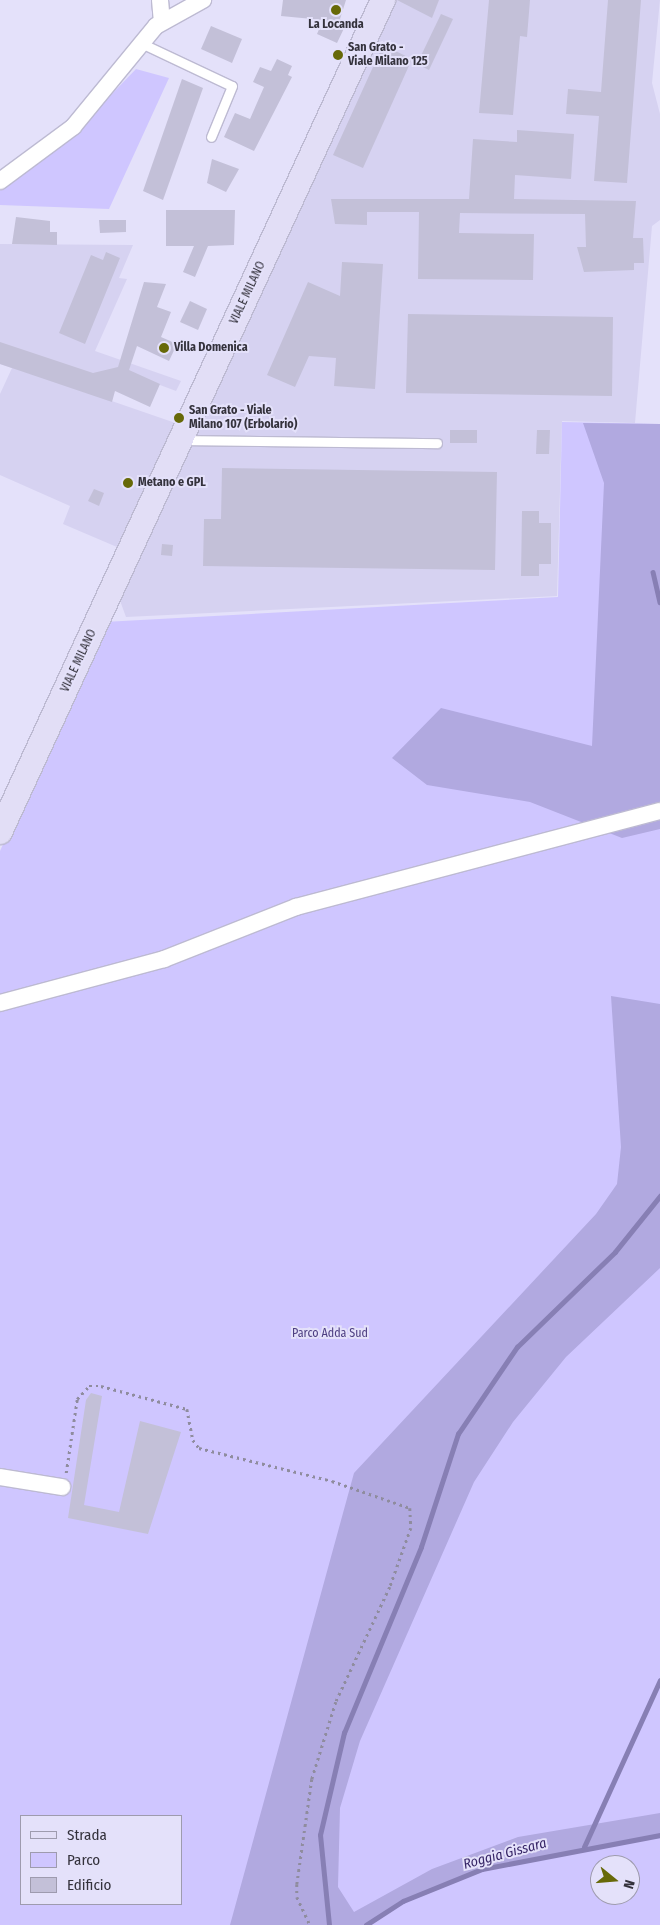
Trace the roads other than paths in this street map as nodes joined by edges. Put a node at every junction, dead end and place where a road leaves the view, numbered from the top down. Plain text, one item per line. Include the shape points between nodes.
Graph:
1 (160, 0) edge
2 (203, 0) edge
3 (383, 0) edge
4 (162, 21) junction
5 (143, 44) junction
6 (211, 137) dead end
7 (0, 181) edge
8 (180, 440) junction
9 (437, 443) dead end
10 (660, 811) edge
11 (0, 832) edge
12 (0, 1002) edge
13 (0, 1477) edge
14 (62, 1487) road end

1 - 4 street
2 - 4 street
3 - 8 street, VIALE MILANO
4 - 5 street
5 - 6 lane via 232,86
5 - 7 street via 73,127
8 - 9 lane
8 - 11 street, VIALE MILANO
10 - 12 street via 296,907 164,959
13 - 14 street

